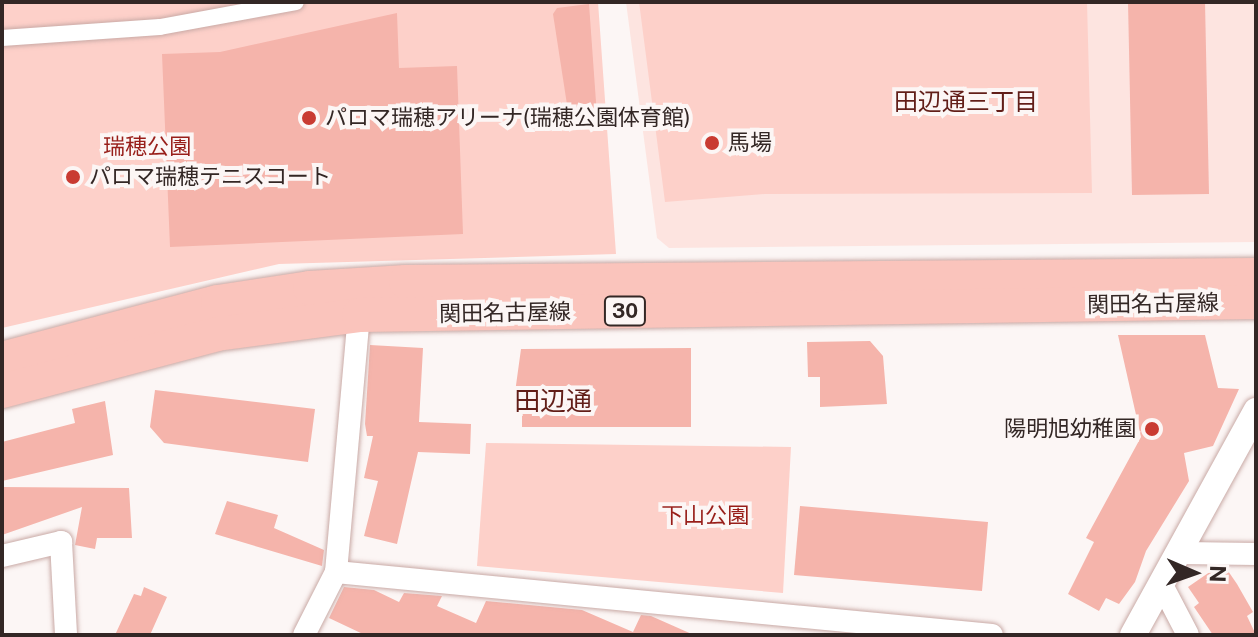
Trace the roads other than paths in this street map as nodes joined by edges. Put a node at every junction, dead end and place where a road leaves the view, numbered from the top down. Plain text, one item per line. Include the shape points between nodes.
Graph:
1 (296, 2) edge
2 (2, 38) edge
3 (1256, 275) edge
4 (1256, 302) edge
5 (359, 315) junction
6 (10, 353) edge
7 (2, 391) edge
8 (1256, 411) edge
9 (1182, 553) junction
10 (1256, 554) edge
11 (2, 556) edge
12 (336, 572) junction
13 (1162, 585) junction
14 (66, 635) edge
15 (304, 635) edge
16 (992, 635) edge
17 (1133, 635) edge
18 (1188, 635) edge

1 - 2 street via 160,27
3 - 6 main road, 関田名古屋線 / 30 via 392,283 218,302
4 - 5 main road, 関田名古屋線 / 30
5 - 7 main road, 関田名古屋線 / 30 via 217,334
5 - 12 street
8 - 9 street
9 - 10 street
9 - 13 street
11 - 14 street via 14,548 61,542
12 - 15 street
12 - 16 street
13 - 17 street
13 - 18 street

